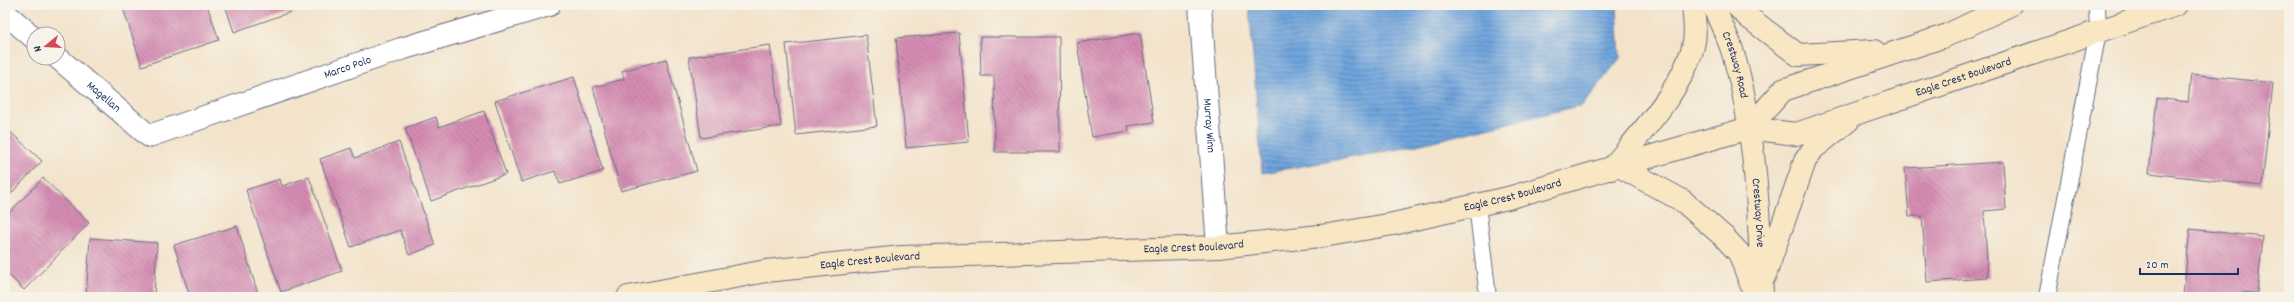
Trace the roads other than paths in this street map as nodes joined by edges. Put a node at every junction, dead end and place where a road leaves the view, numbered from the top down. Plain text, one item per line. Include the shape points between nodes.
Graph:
1 (549, 5) edge
2 (1200, 5) edge
3 (1694, 5) edge
4 (1713, 5) edge
5 (1736, 5) edge
6 (2010, 5) edge
7 (2097, 5) edge
8 (2176, 5) edge
9 (5, 13) edge
10 (26, 31) edge
11 (2098, 32) junction
12 (1902, 50) junction
13 (66, 65) edge
14 (1860, 112) junction
15 (1749, 128) junction
16 (148, 136) joint
17 (1615, 167) junction
18 (1477, 205) junction
19 (1218, 247) junction
20 (1760, 293) edge
21 (628, 297) edge
22 (1488, 297) edge
23 (2048, 297) edge

1 - 16 street, Marco Polo via 400,49
2 - 19 street, Murray Winn
3 - 17 main road via 1694,41 1685,69 1657,112
4 - 15 main road, Crestway Road via 1732,50
5 - 12 main road via 1798,56
6 - 12 main road via 1945,36
7 - 11 lane
8 - 11 main road, Eagle Crest Boulevard
9 - 10 street
11 - 14 main road, Eagle Crest Boulevard
11 - 23 lane
12 - 15 main road via 1783,90
13 - 16 street, Magellan
14 - 15 main road, Eagle Crest Boulevard via 1796,134
14 - 20 main road via 1813,150 1805,161
15 - 17 main road, Eagle Crest Boulevard
15 - 20 main road, Crestway Drive via 1760,234
17 - 18 main road, Eagle Crest Boulevard
17 - 20 main road via 1683,202 1724,237 1738,253
18 - 19 main road, Eagle Crest Boulevard via 1393,224 1328,235
18 - 22 lane
19 - 21 main road, Eagle Crest Boulevard via 902,257 766,272

